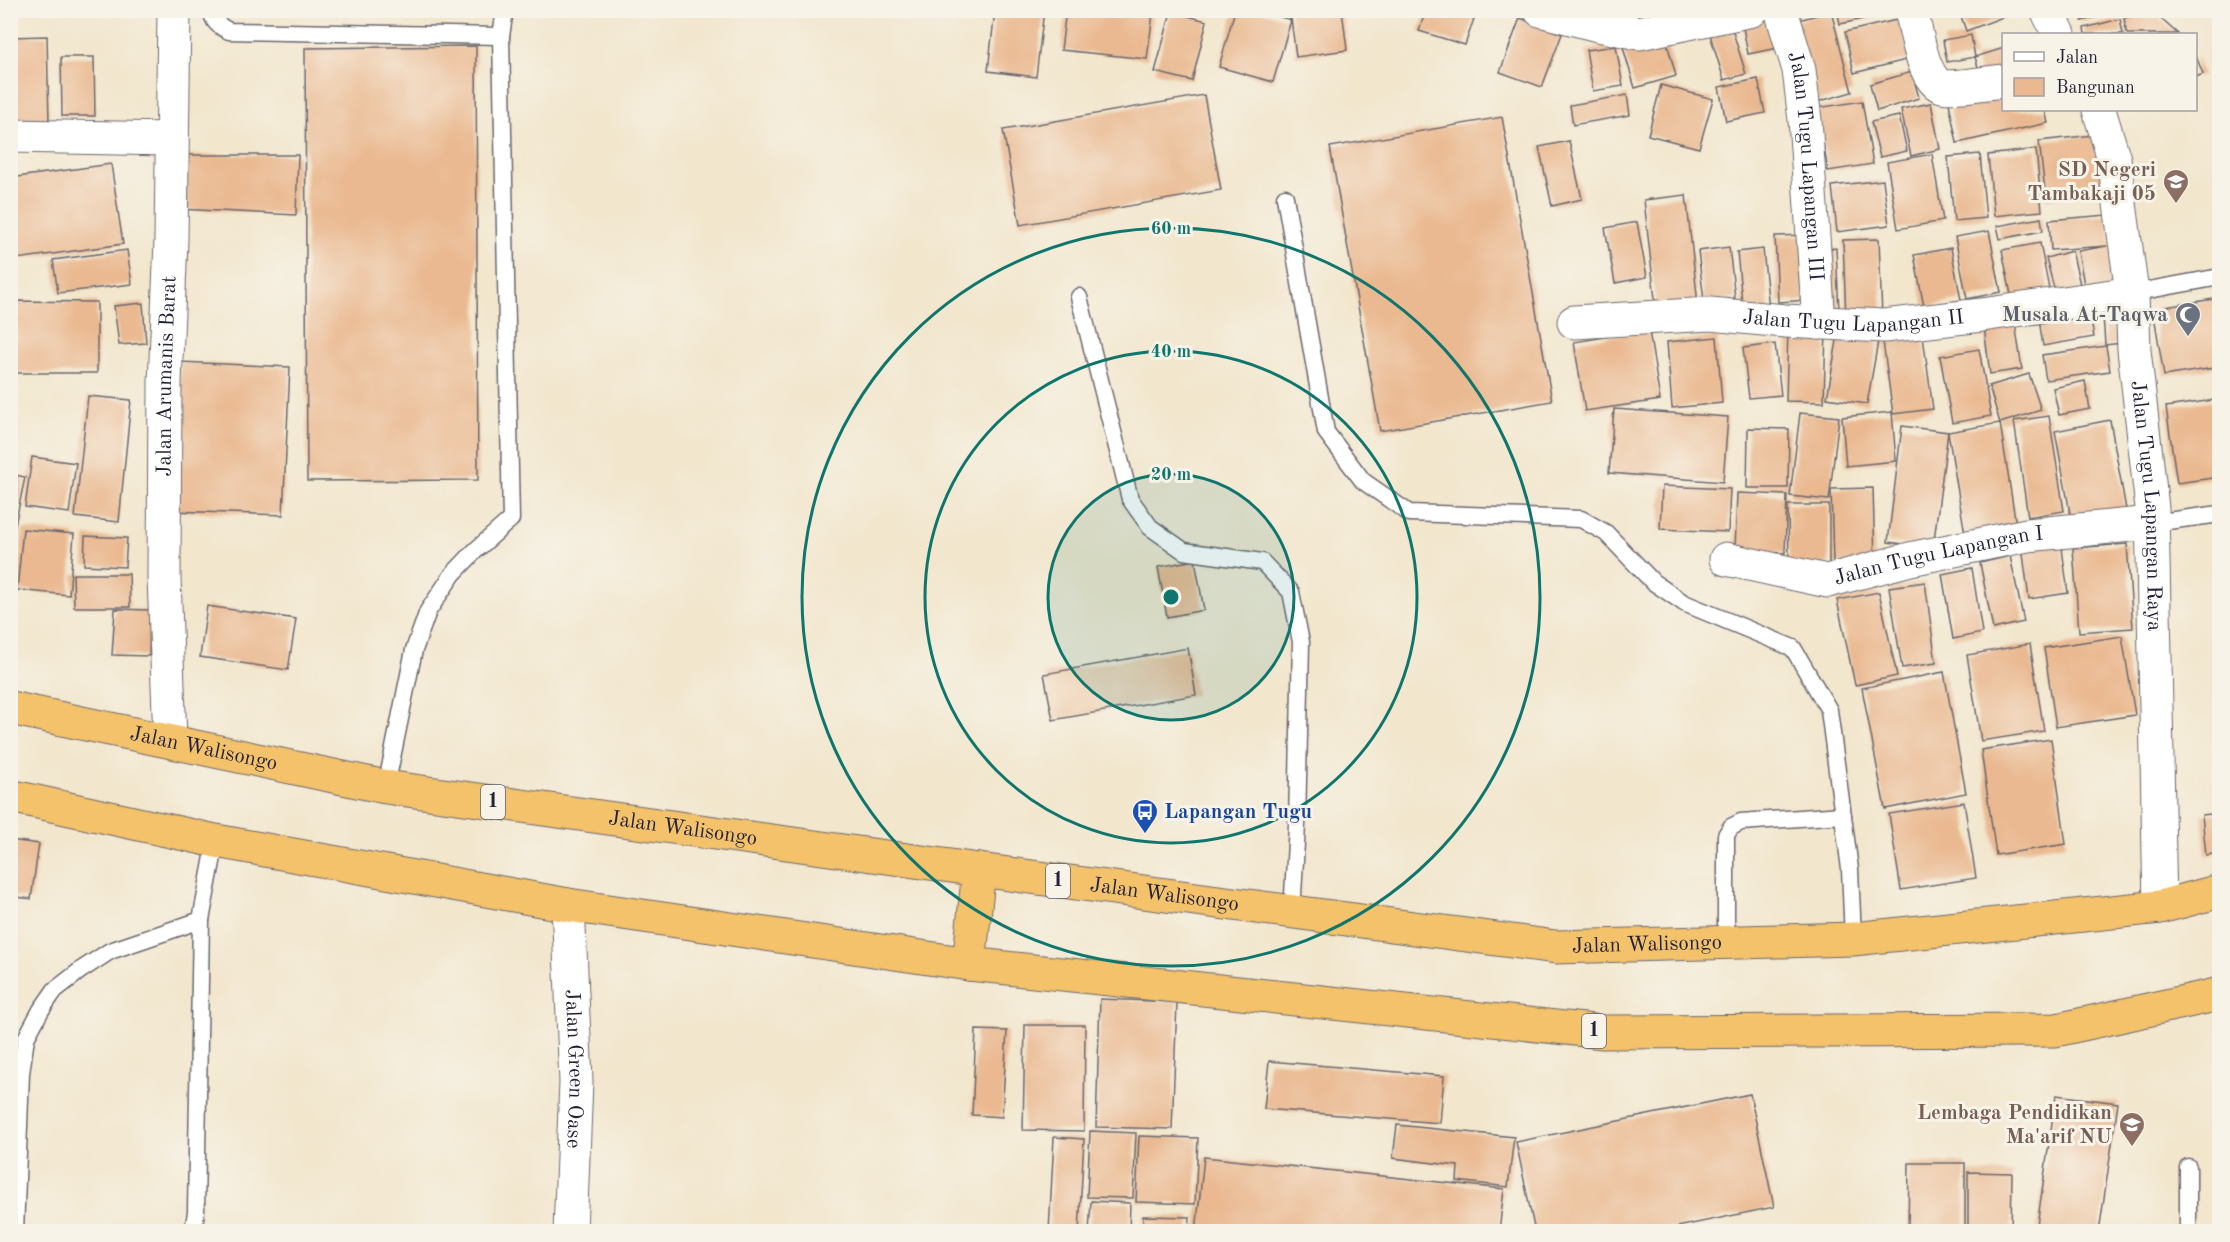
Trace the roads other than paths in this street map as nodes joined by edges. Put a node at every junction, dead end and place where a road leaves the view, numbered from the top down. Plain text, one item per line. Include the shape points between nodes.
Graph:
1 (174, 10) edge
2 (212, 10) edge
3 (505, 10) edge
4 (1540, 10) edge
5 (1752, 10) edge
6 (1781, 10) edge
7 (1911, 10) edge
8 (2047, 10) edge
9 (1596, 18) edge
10 (2058, 33) edge
11 (501, 36) junction
12 (2002, 81) edge
13 (2099, 111) edge
14 (10, 136) edge
15 (171, 139) junction
16 (1285, 197) dead end
17 (2220, 278) edge
18 (2132, 293) junction
19 (1079, 297) dead end
20 (1574, 322) dead end
21 (1819, 322) junction
22 (2220, 514) edge
23 (2152, 523) junction
24 (1726, 559) dead end
25 (10, 708) edge
26 (170, 740) junction
27 (386, 787) junction
28 (10, 796) edge
29 (1843, 815) junction
30 (216, 841) junction
31 (979, 870) junction
32 (2220, 891) edge
33 (568, 905) junction
34 (2160, 906) junction
35 (1292, 912) junction
36 (201, 920) junction
37 (1853, 939) junction
38 (1726, 942) junction
39 (969, 964) junction
40 (2220, 994) edge
41 (2188, 1167) dead end
42 (15, 1232) edge
43 (194, 1232) edge
44 (570, 1232) edge
45 (2188, 1232) edge

1 - 15 street, Jalan Arumanis Barat
2 - 11 lane via 218,26 229,31
3 - 11 lane
4 - 9 street
5 - 9 street via 1639,33
6 - 21 street, Jalan Tugu Lapangan III via 1799,70
7 - 12 street via 1932,81 1943,87
8 - 10 street
11 - 27 lane via 512,519 453,574 428,611 414,650
13 - 18 street, Jalan Tugu Lapangan Raya via 2114,159
14 - 15 street
15 - 26 street, Jalan Arumanis Barat via 164,577
16 - 29 lane via 1326,432 1363,481 1409,513 1581,519 1606,533 1653,582 1684,603 1793,648 1829,710
17 - 18 lane
18 - 21 street, Jalan Tugu Lapangan II via 1884,326
18 - 23 street, Jalan Tugu Lapangan Raya
19 - 35 lane via 1130,499 1150,527 1184,551 1262,562 1292,592 1301,642
20 - 21 street, Jalan Tugu Lapangan II via 1710,314
22 - 23 lane
23 - 24 street, Jalan Tugu Lapangan I via 2027,535 1910,558 1827,581
23 - 34 street, Jalan Tugu Lapangan Raya
25 - 26 highway, Jalan Walisongo / 1
26 - 27 highway, Jalan Walisongo / 1
27 - 31 highway, Jalan Walisongo / 1
28 - 30 highway, 1
29 - 37 lane
29 - 38 lane via 1741,822 1731,827 1726,835
30 - 33 highway, 1
30 - 36 lane
31 - 35 highway, Jalan Walisongo / 1
31 - 39 highway
32 - 34 highway, Jalan Walisongo / 1
33 - 39 highway, 1
33 - 44 street, Jalan Green Oase via 576,1082
34 - 37 highway, Jalan Walisongo / 1
35 - 38 highway, Jalan Walisongo / 1 via 1556,947
36 - 42 lane via 110,951 55,990 40,1010 26,1038 21,1072
36 - 43 lane
37 - 38 highway, Jalan Walisongo / 1
39 - 40 highway, 1 via 1603,1032 2056,1030
41 - 45 lane

